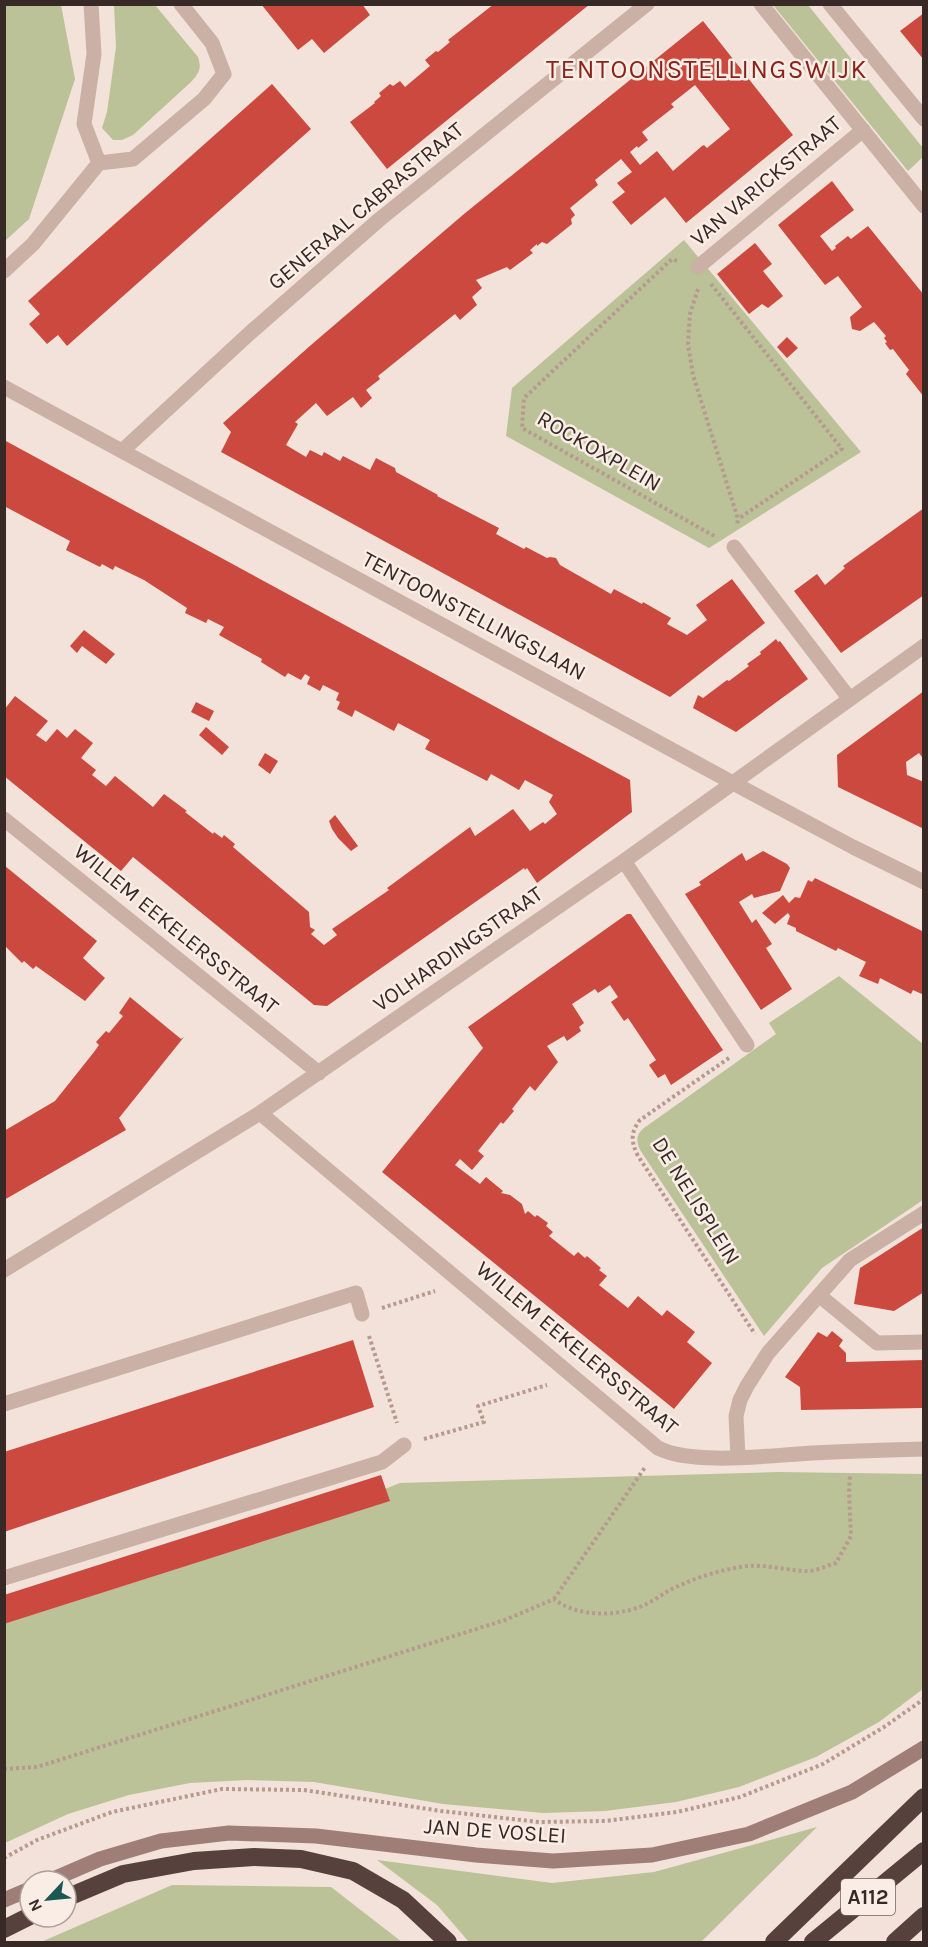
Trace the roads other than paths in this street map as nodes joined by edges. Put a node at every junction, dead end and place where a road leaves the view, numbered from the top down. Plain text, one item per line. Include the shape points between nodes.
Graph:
1 (91, 4) edge
2 (181, 4) edge
3 (647, 4) edge
4 (761, 4) edge
5 (830, 4) edge
6 (924, 120) edge
7 (863, 130) junction
8 (99, 163) junction
9 (924, 206) edge
10 (698, 267) road end
11 (4, 271) edge
12 (4, 387) edge
13 (122, 451) junction
14 (734, 547) road end
15 (924, 646) edge
16 (849, 698) junction
17 (734, 783) junction
18 (4, 819) edge
19 (624, 861) junction
20 (924, 882) edge
21 (747, 1045) road end
22 (319, 1073) junction
23 (260, 1113) junction
24 (924, 1213) edge
25 (4, 1270) edge
26 (820, 1296) junction
27 (362, 1314) road end
28 (924, 1342) edge
29 (4, 1404) edge
30 (404, 1445) road end
31 (924, 1449) edge
32 (738, 1457) junction
33 (4, 1578) edge
34 (924, 1748) edge
35 (924, 1797) edge
36 (924, 1851) edge
37 (77, 1869) edge
38 (78, 1893) edge
39 (18, 1894) edge
40 (4, 1900) edge
41 (919, 1920) edge
42 (18, 1922) edge
43 (4, 1929) edge
44 (448, 1942) edge
45 (774, 1942) edge
46 (813, 1942) edge
47 (895, 1942) edge

1 - 8 street via 94,54 84,124
2 - 8 street via 212,44 224,74 204,99 133,159
3 - 13 street, GENERAAL CABRASTRAAT via 380,219
4 - 7 street
5 - 6 street
7 - 9 street
7 - 10 street, VAN VARICKSTRAAT
8 - 11 street via 33,244
12 - 13 street, TENTOONSTELLINGSLAAN
13 - 17 street, TENTOONSTELLINGSLAAN
14 - 16 street
15 - 16 street, VOLHARDINGSTRAAT
16 - 17 street, VOLHARDINGSTRAAT
17 - 19 street, VOLHARDINGSTRAAT
17 - 20 street, TENTOONSTELLINGSLAAN
18 - 22 street, WILLEM EEKELERSSTRAAT
19 - 21 street
19 - 22 street, VOLHARDINGSTRAAT
22 - 23 street, VOLHARDINGSTRAAT
23 - 25 street, VOLHARDINGSTRAAT
23 - 32 street, WILLEM EEKELERSSTRAAT via 658,1448 686,1457
24 - 26 street via 850,1260
26 - 28 street via 877,1343
26 - 32 street via 768,1353 747,1386 736,1416
27 - 29 street via 356,1293
30 - 33 street via 382,1462
31 - 32 street, WILLEM EEKELERSSTRAAT
34 - 37 main road, JAN DE VOSLEI via 852,1792 748,1834 652,1855 553,1860 316,1836 229,1833 161,1841
35 - 45 highway
36 - 46 highway, A112
38 - 44 highway via 123,1874 194,1861 301,1859 352,1871 393,1894
39 - 40 main road
41 - 47 highway, A112
42 - 43 highway

